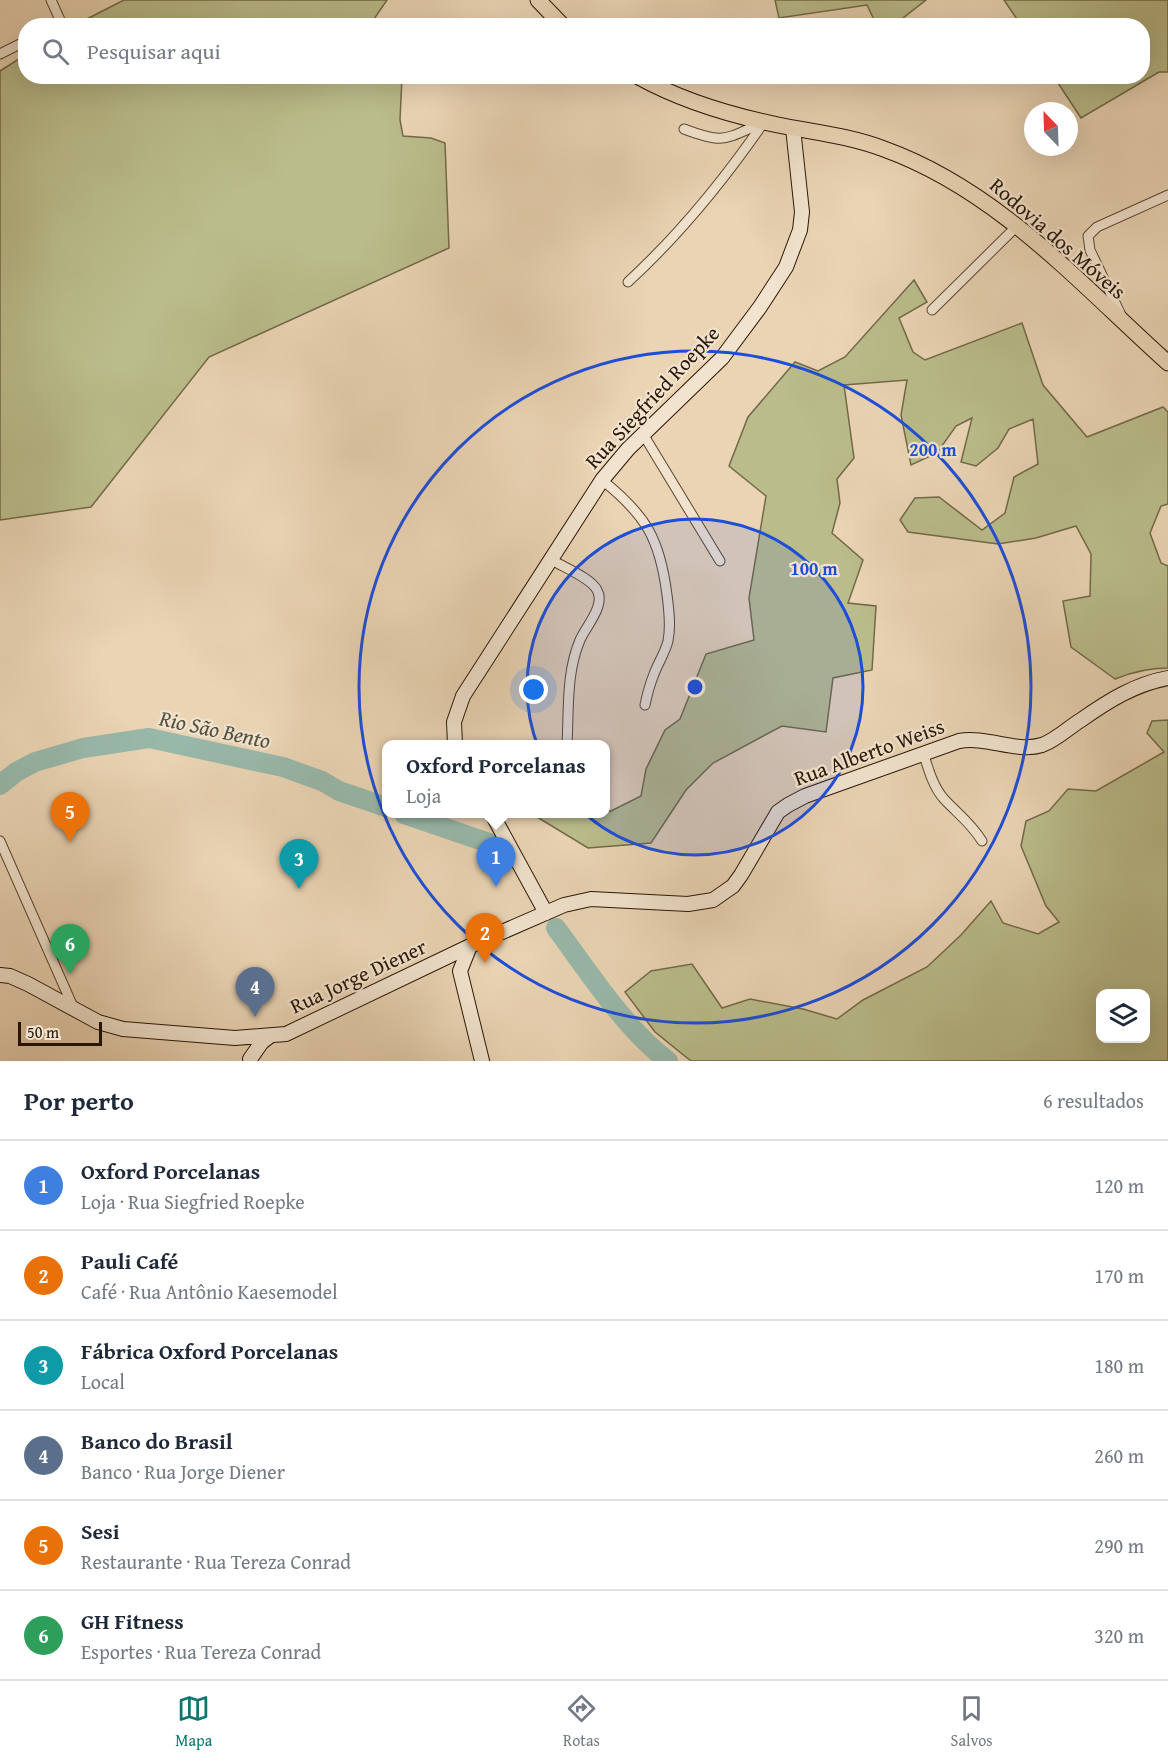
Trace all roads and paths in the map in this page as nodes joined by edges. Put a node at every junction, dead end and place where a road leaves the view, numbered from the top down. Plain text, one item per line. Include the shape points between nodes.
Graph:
1 (51, 0) edge
2 (538, 0) edge
3 (56, 18) edge
4 (554, 18) edge
5 (18, 45) edge
6 (0, 54) edge
7 (651, 84) edge
8 (764, 122) junction
9 (793, 128) junction
10 (684, 129) dead end
11 (1168, 195) edge
12 (1017, 226) junction
13 (628, 282) dead end
14 (932, 310) dead end
15 (1126, 325) junction
16 (1168, 363) edge
17 (643, 434) junction
18 (602, 480) junction
19 (552, 560) junction
20 (720, 561) dead end
21 (1168, 678) edge
22 (645, 705) dead end
23 (455, 740) edge
24 (567, 740) edge
25 (923, 752) junction
26 (495, 818) edge
27 (0, 841) edge
28 (982, 841) dead end
29 (546, 913) junction
30 (470, 945) junction
31 (440, 961) junction
32 (460, 971) junction
33 (0, 975) edge
34 (75, 1010) junction
35 (270, 1036) junction
36 (235, 1038) junction
37 (250, 1060) edge
38 (482, 1061) edge

1 - 3 street
2 - 4 main road
5 - 6 street
7 - 8 main road, Rodovia dos Móveis
8 - 9 main road, Rodovia dos Móveis
8 - 10 street via 718,139
8 - 13 street via 703,204
9 - 12 main road, Rodovia dos Móveis via 860,141 918,162 979,196
9 - 17 street, Rua Siegfried Roepke via 802,212 800,230 786,267 722,358
11 - 15 street via 1097,227 1088,236 1093,258
12 - 14 street
12 - 15 main road, Rodovia dos Móveis
15 - 16 main road, Rodovia dos Móveis
17 - 18 street, Rua Siegfried Roepke
17 - 20 street
18 - 19 street, Rua Siegfried Roepke
18 - 22 street via 642,519 664,569 668,639
19 - 23 street, Rua Siegfried Roepke via 463,696 454,722
19 - 24 street via 592,584 600,599 572,665
21 - 25 street, Rua Alberto Weiss via 1120,695 1040,745 1027,747 972,739
25 - 28 street via 939,792
25 - 29 street, Rua Alberto Weiss via 823,788 788,805 772,822 737,880 712,900 688,904 591,899
26 - 29 street
27 - 34 street
29 - 30 street, Rua Jorge Diener
30 - 31 street, Rua Jorge Diener
30 - 32 street
31 - 32 street
31 - 35 street, Rua Jorge Diener via 286,1034
32 - 38 street
33 - 34 street, Rua Jorge Diener via 28,984
34 - 36 street, Rua Jorge Diener via 123,1029
35 - 36 street, Rua Jorge Diener
35 - 37 street
36 - 37 street

